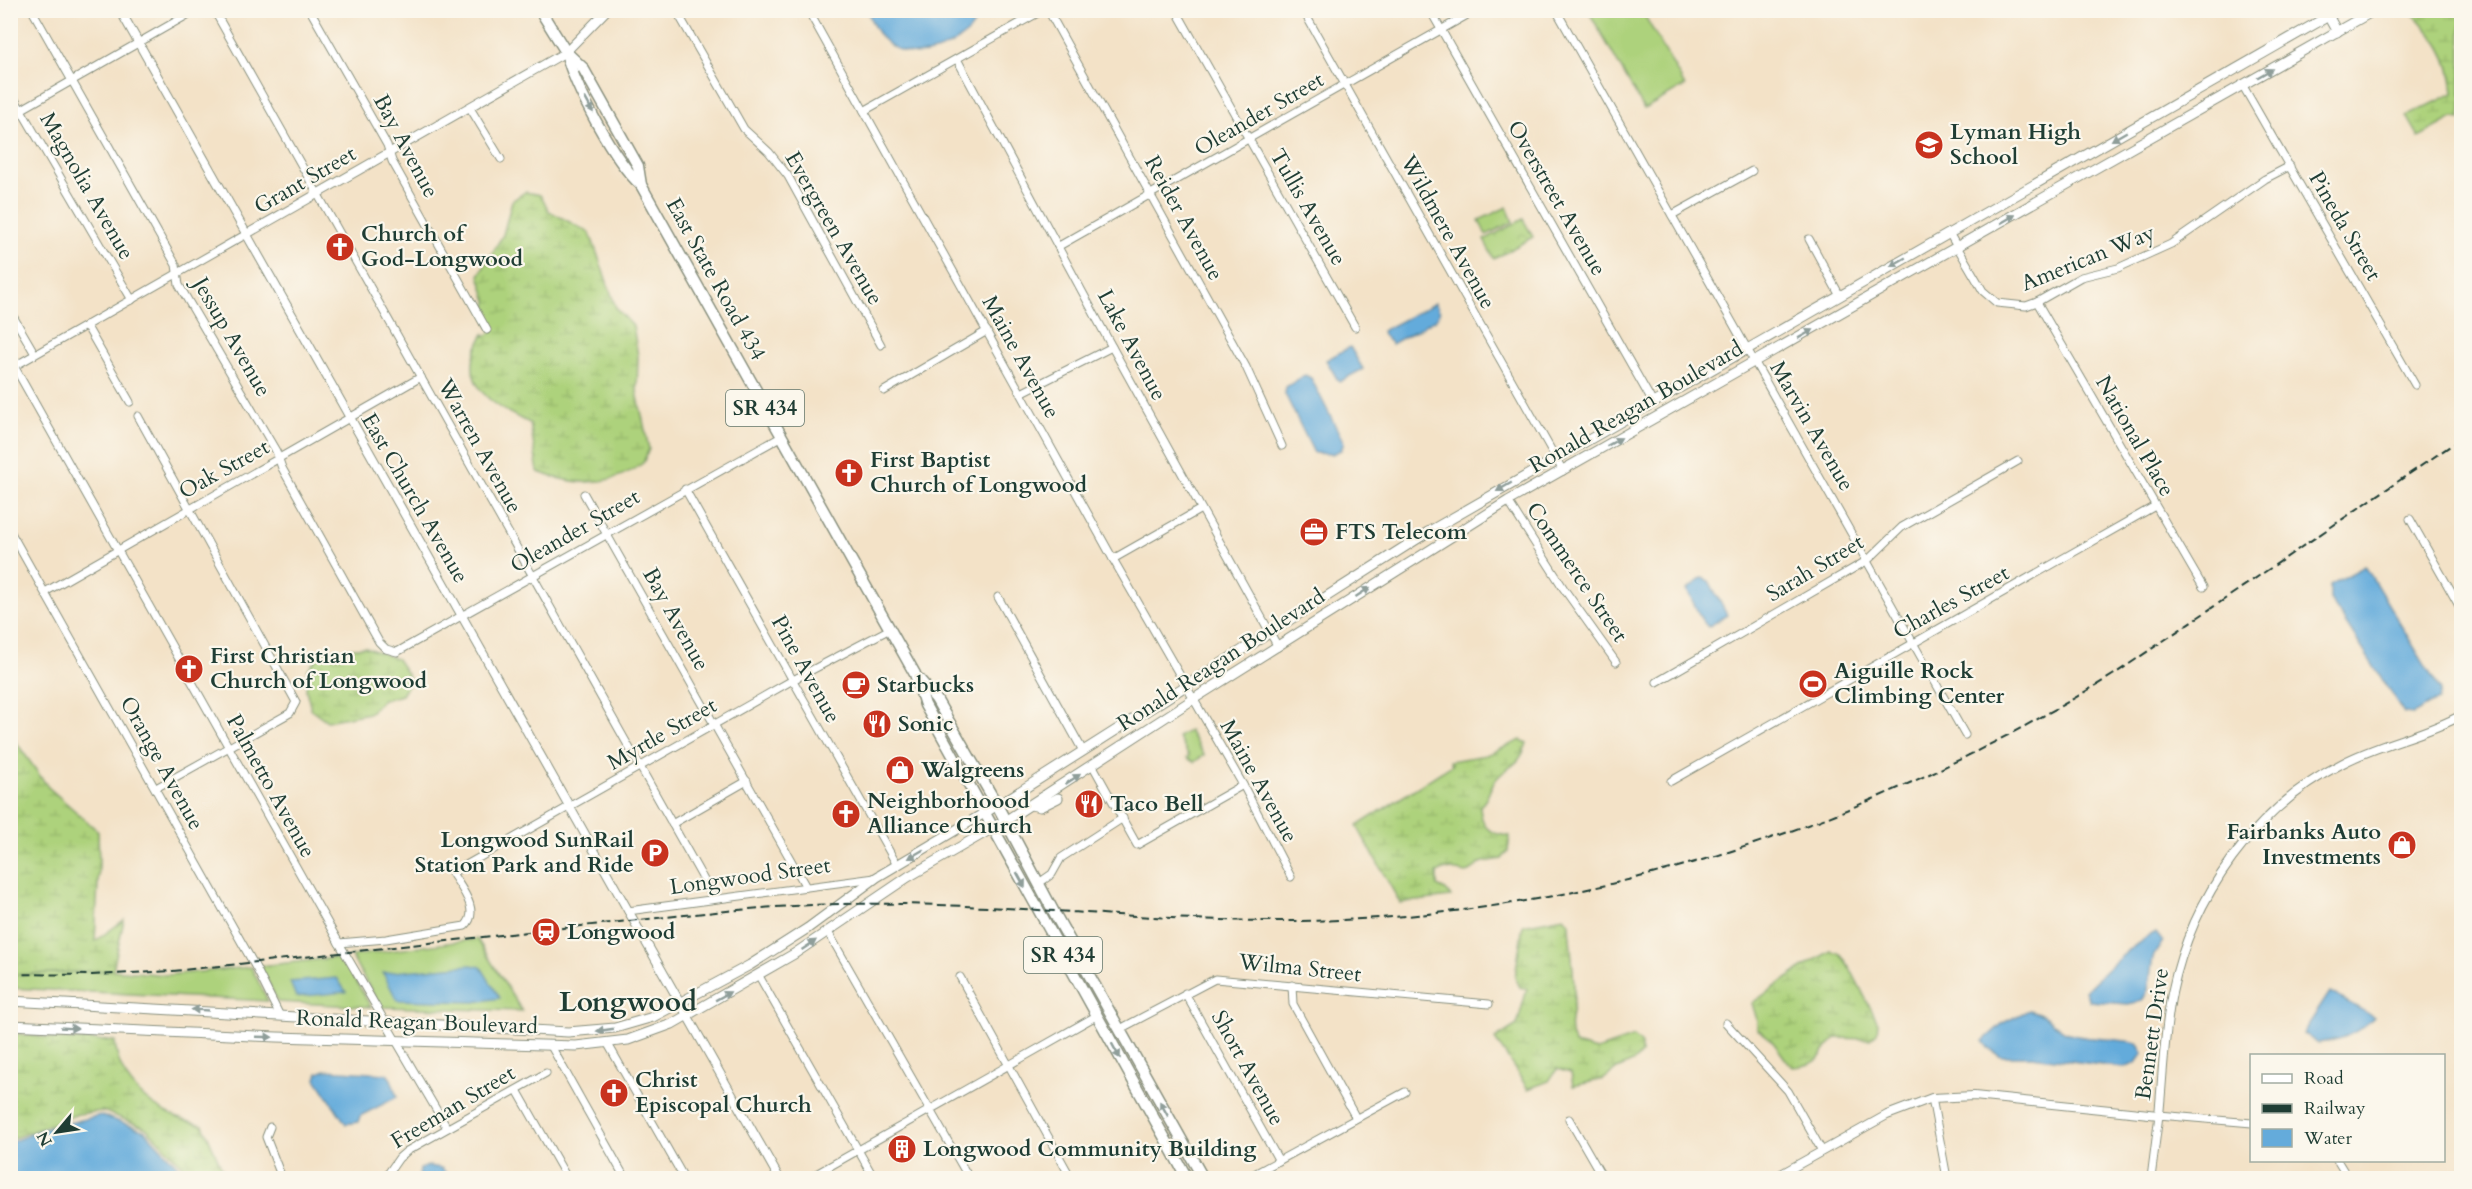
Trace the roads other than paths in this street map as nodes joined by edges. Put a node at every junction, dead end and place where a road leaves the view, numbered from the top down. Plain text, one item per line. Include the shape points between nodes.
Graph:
1 (32, 10) edge
2 (120, 10) edge
3 (196, 10) edge
4 (214, 10) edge
5 (310, 10) edge
6 (540, 10) edge
7 (607, 10) edge
8 (676, 10) edge
9 (808, 10) edge
10 (1043, 10) edge
11 (1048, 10) edge
12 (1176, 10) edge
13 (1303, 10) edge
14 (1430, 10) edge
15 (1476, 10) edge
16 (1556, 10) edge
17 (2340, 10) edge
18 (2374, 10) edge
19 (2327, 13) edge
20 (2349, 26) junction
21 (1441, 30) junction
22 (2337, 32) junction
23 (138, 44) junction
24 (566, 52) junction
25 (957, 59) junction
26 (72, 82) junction
27 (1345, 85) junction
28 (2243, 86) junction
29 (10, 91) edge
30 (2170, 107) junction
31 (470, 108) junction
32 (21, 110) junction
33 (864, 111) junction
34 (10, 116) edge
35 (2177, 121) junction
36 (1249, 140) junction
37 (389, 153) junction
38 (501, 159) dead end
39 (2290, 166) junction
40 (1752, 171) dead end
41 (317, 194) junction
42 (1152, 195) junction
43 (1672, 215) junction
44 (1949, 233) junction
45 (245, 235) junction
46 (1809, 239) dead end
47 (1059, 246) junction
48 (1958, 248) junction
49 (177, 274) junction
50 (1840, 296) junction
51 (132, 300) junction
52 (2037, 302) junction
53 (10, 311) edge
54 (86, 325) junction
55 (1355, 327) dead end
56 (487, 330) dead end
57 (987, 332) junction
58 (881, 345) dead end
59 (1112, 347) junction
60 (1747, 347) junction
61 (35, 354) junction
62 (1755, 362) junction
63 (12, 367) edge
64 (421, 377) junction
65 (2415, 385) dead end
66 (884, 391) dead end
67 (1021, 393) junction
68 (130, 402) dead end
69 (1653, 403) junction
70 (138, 416) dead end
71 (349, 418) junction
72 (781, 437) junction
73 (1282, 446) dead end
74 (1555, 458) junction
75 (279, 459) junction
76 (2018, 461) dead end
77 (1563, 471) junction
78 (685, 489) junction
79 (584, 494) dead end
80 (1508, 501) junction
81 (2155, 506) junction
82 (1202, 508) junction
83 (190, 509) junction
84 (2409, 519) dead end
85 (10, 531) edge
86 (607, 533) junction
87 (118, 552) junction
88 (1113, 559) junction
89 (1868, 560) junction
90 (532, 576) junction
91 (2203, 587) dead end
92 (45, 592) junction
93 (998, 597) dead end
94 (2462, 611) edge
95 (462, 617) junction
96 (890, 629) junction
97 (1271, 633) junction
98 (1914, 643) junction
99 (1278, 647) junction
100 (386, 649) joint
101 (1616, 662) dead end
102 (915, 674) junction
103 (791, 681) junction
104 (1657, 682) dead end
105 (1185, 687) junction
106 (1192, 700) junction
107 (2462, 715) edge
108 (714, 725) junction
109 (1965, 735) dead end
110 (229, 747) junction
111 (1083, 751) junction
112 (1092, 766) junction
113 (640, 768) junction
114 (747, 781) junction
115 (1671, 782) dead end
116 (1243, 785) junction
117 (156, 788) junction
118 (1058, 798) dead end
119 (997, 805) junction
120 (1031, 805) junction
121 (569, 807) junction
122 (984, 814) junction
123 (1123, 818) junction
124 (1005, 821) junction
125 (672, 824) junction
126 (992, 829) junction
127 (897, 865) junction
128 (877, 877) junction
129 (1291, 877) dead end
130 (1039, 883) junction
131 (806, 887) junction
132 (714, 898) junction
133 (628, 911) junction
134 (828, 932) junction
135 (339, 943) junction
136 (759, 976) junction
137 (960, 977) dead end
138 (1292, 985) junction
139 (1185, 993) junction
140 (10, 1001) edge
141 (679, 1004) junction
142 (1489, 1004) dead end
143 (279, 1014) junction
144 (686, 1016) junction
145 (1096, 1016) junction
146 (384, 1021) junction
147 (1726, 1023) dead end
148 (10, 1025) edge
149 (1120, 1029) junction
150 (549, 1031) junction
151 (396, 1041) junction
152 (608, 1044) junction
153 (551, 1046) junction
154 (1007, 1066) junction
155 (546, 1073) dead end
156 (517, 1090) junction
157 (1405, 1092) dead end
158 (1932, 1098) junction
159 (930, 1110) junction
160 (2159, 1115) junction
161 (1356, 1118) junction
162 (1569, 1119) dead end
163 (2250, 1123) edge
164 (270, 1127) dead end
165 (447, 1128) junction
166 (858, 1150) junction
167 (1822, 1151) junction
168 (1279, 1161) junction
169 (2338, 1162) edge
170 (282, 1179) edge
171 (386, 1179) edge
172 (567, 1179) edge
173 (626, 1179) edge
174 (684, 1179) edge
175 (779, 1179) edge
176 (809, 1179) edge
177 (874, 1179) edge
178 (969, 1179) edge
179 (1071, 1179) edge
180 (1187, 1179) edge
181 (1203, 1179) edge
182 (1247, 1179) edge
183 (1603, 1179) edge
184 (1774, 1179) edge
185 (1947, 1179) edge
186 (2151, 1179) edge
187 (2348, 1179) edge

1 - 26 street, Jessup Avenue
2 - 23 street, East Church Avenue
3 - 23 street
4 - 41 street, Warren Avenue
5 - 37 street, Bay Avenue
6 - 24 main road, SR 434
7 - 24 street, Grant Street
8 - 58 street, Evergreen Avenue via 744,129 788,176
9 - 33 street, Maine Avenue
10 - 25 street
11 - 42 street, Reider Avenue
12 - 36 street, Tullis Avenue
13 - 27 street, Wildmere Avenue
14 - 21 street, Overstreet Avenue
15 - 21 street, Oleander Street
16 - 43 street, Marvin Avenue
17 - 19 main road, Ronald Reagan Boulevard
17 - 20 main road
18 - 20 main road, Ronald Reagan Boulevard
19 - 22 main road
19 - 30 main road, Ronald Reagan Boulevard
20 - 22 main road, Ronald Reagan Boulevard
21 - 27 street, Oleander Street
21 - 69 street, Overstreet Avenue
28 -> 22 main road, Ronald Reagan Boulevard
23 - 26 street
23 - 45 street, East Church Avenue
24 - 31 street, Grant Street
24 - 72 main road, East State Road 434 / SR 434 via 584,97 627,172 641,185
25 - 33 street
25 - 47 street, Lake Avenue
26 - 32 street
26 - 49 street, Jessup Avenue via 176,265
27 - 36 street, Oleander Street
27 - 74 street, Wildmere Avenue
28 - 35 main road, Ronald Reagan Boulevard
28 - 39 street, Pineda Street
29 - 32 street, Magnolia Avenue
30 - 35 main road
30 -> 44 main road, Ronald Reagan Boulevard
31 - 37 street, Grant Street
31 - 38 street
32 - 34 street
32 - 51 street, Magnolia Avenue
33 - 57 street, Maine Avenue
48 -> 35 main road, Ronald Reagan Boulevard
36 - 42 street, Oleander Street
36 - 55 street, Tullis Avenue
37 - 41 street, Grant Street
37 - 56 street, Bay Avenue
39 - 52 street, American Way via 2171,244 2118,268 2081,277
39 - 65 street, Pineda Street
40 - 43 street
41 - 45 street, Grant Street
41 - 64 street, Warren Avenue
42 - 47 street, Oleander Street
42 - 73 street, Reider Avenue via 1246,367
43 - 60 street, Marvin Avenue
44 - 48 street, American Way
44 -> 50 main road, Ronald Reagan Boulevard
45 - 49 street, Grant Street
45 - 71 street, East Church Avenue
46 - 50 street
47 - 59 street, Lake Avenue
48 - 52 street, American Way via 1983,291 1996,303 2026,306
62 -> 48 main road, Ronald Reagan Boulevard
49 - 51 street, Grant Street
49 - 75 street, Jessup Avenue via 179,285
50 - 60 main road, Ronald Reagan Boulevard
51 - 54 street, Grant Street
52 - 81 street, National Place
53 - 61 street
54 - 61 street, Grant Street
54 - 68 street
57 - 66 street
57 - 67 street, Maine Avenue
59 - 67 street
59 - 82 street, Lake Avenue
60 - 62 street, Marvin Avenue
60 - 69 main road, Ronald Reagan Boulevard
61 - 63 street, Grant Street
77 -> 62 main road, Ronald Reagan Boulevard
62 - 89 street, Marvin Avenue
63 - 87 street, Palmetto Avenue
64 - 71 street, Oak Street
64 - 90 street, Warren Avenue
67 - 88 street, Maine Avenue
69 - 74 main road, Ronald Reagan Boulevard
70 - 83 street
71 - 75 street, Oak Street
71 - 95 street, East Church Avenue
72 - 78 street, Oleander Street
72 - 96 main road, East State Road 434 / SR 434
74 - 77 street, Wildmere Avenue
74 -> 97 main road, Ronald Reagan Boulevard via 1428,532
75 - 83 street, Oak Street
75 - 100 street, Jessup Avenue
76 - 89 street, Sarah Street via 1902,527
77 - 80 main road, Ronald Reagan Boulevard
78 - 86 street, Oleander Street
78 - 103 street, Pine Avenue
79 - 86 street, Bay Avenue
99 -> 80 main road, Ronald Reagan Boulevard
80 - 101 street, Commerce Street
81 - 91 street, National Place
81 - 98 street, Charles Street
82 - 88 street
82 - 97 street, Lake Avenue
83 - 87 street, Oak Street
83 - 110 street via 296,706
84 - 94 street
85 - 92 street, Orange Avenue
86 - 90 street, Oleander Street
86 - 108 street, Bay Avenue
87 - 92 street, Oak Street
87 - 110 street, Palmetto Avenue
88 - 105 street, Maine Avenue
89 - 98 street, Marvin Avenue
89 - 104 street, Sarah Street
90 - 95 street, Oleander Street
90 - 113 street, Warren Avenue
92 - 117 street, Orange Avenue
93 - 111 street
95 - 100 street, Oleander Street via 397,652
95 - 121 street, East Church Avenue
96 - 102 main road, East State Road 434 / SR 434
96 - 103 street, Myrtle Street
97 - 99 street, Lake Avenue
97 - 105 main road, Ronald Reagan Boulevard
98 - 109 street, Marvin Avenue
98 - 115 street, Charles Street
99 - 106 main road, Ronald Reagan Boulevard
102 - 119 main road, East State Road 434 / SR 434 via 936,699
102 - 122 main road, East State Road 434 / SR 434 via 925,705
103 - 108 street, Myrtle Street
103 - 127 street, Pine Avenue
105 - 106 street, Maine Avenue
105 - 111 main road, Ronald Reagan Boulevard
106 - 112 main road, Ronald Reagan Boulevard
106 - 116 street, Maine Avenue
107 - 160 street, Bennett Drive via 2384,745 2320,776 2273,813 2229,860 2194,923 2182,954 2172,994
108 - 113 street, Myrtle Street
108 - 114 street, Bay Avenue
110 - 117 street
110 - 135 street, Palmetto Avenue
111 - 119 main road, Ronald Reagan Boulevard
120 -> 112 main road, Ronald Reagan Boulevard
112 - 123 street
113 - 121 street, Myrtle Street
113 - 125 street, Warren Avenue
114 - 125 street
114 - 131 street, Bay Avenue
116 - 123 street via 1137,845
116 - 129 street, Maine Avenue
117 - 143 street, Orange Avenue
118 - 120 main road via 1040,807
119 - 122 main road, Ronald Reagan Boulevard
119 - 124 main road, SR 434
120 - 124 main road, Ronald Reagan Boulevard
121 - 133 street, East Church Avenue
121 - 135 street, Myrtle Street via 452,873 471,908 465,926
122 - 126 main road, SR 434
122 -> 127 main road, Ronald Reagan Boulevard
123 - 130 street via 1061,858 1052,874
124 - 126 main road, Ronald Reagan Boulevard
124 - 130 main road, SR 434
125 - 132 street, Warren Avenue
126 - 134 main road, Ronald Reagan Boulevard via 908,877
126 -> 145 main road, SR 434
127 - 128 main road, Ronald Reagan Boulevard
128 - 131 street, Longwood Street
128 - 141 main road, Ronald Reagan Boulevard via 780,948
130 - 149 main road, SR 434
131 - 132 street, Longwood Street
132 - 133 street, Longwood Street
133 - 141 street, East Church Avenue
136 -> 134 main road, Ronald Reagan Boulevard
134 - 159 street
135 - 146 street, Palmetto Avenue
144 -> 136 main road, Ronald Reagan Boulevard
136 - 166 street
137 - 154 street
138 - 139 street, Wilma Street via 1215,979
138 - 142 street, Wilma Street
138 - 161 street via 1293,1004
139 - 149 street, Wilma Street
139 - 168 street, Short Avenue
143 -> 140 main road, Ronald Reagan Boulevard
141 - 144 street, East Church Avenue
141 -> 150 main road, Ronald Reagan Boulevard via 653,1017 615,1028
143 - 146 main road, Ronald Reagan Boulevard
144 - 152 main road, Ronald Reagan Boulevard via 641,1036
144 - 175 street, East Church Avenue
145 - 154 street
145 -> 180 main road, SR 434
146 - 150 main road, Ronald Reagan Boulevard
146 - 151 street, Palmetto Avenue
147 - 167 street via 1788,1091
148 -> 151 main road, Ronald Reagan Boulevard
181 -> 149 main road, SR 434
150 - 153 main road
151 - 153 main road, Ronald Reagan Boulevard
151 - 165 street, Palmetto Avenue
152 - 153 main road, Ronald Reagan Boulevard
152 - 174 street
153 - 173 street
154 - 159 street
154 - 179 street
155 - 156 street, Freeman Street
156 - 165 street, Freeman Street
156 - 172 street
157 - 161 street
158 - 160 street via 1974,1096
158 - 167 street via 1887,1115
158 - 185 street
159 - 166 street
159 - 178 street
160 - 163 street
160 - 186 street, Bennett Drive
161 - 168 street
162 - 183 street
164 - 170 street via 266,1137
165 - 171 street, Freeman Street via 407,1151
166 - 176 street
166 - 177 street
167 - 184 street
168 - 182 street
169 - 187 street

